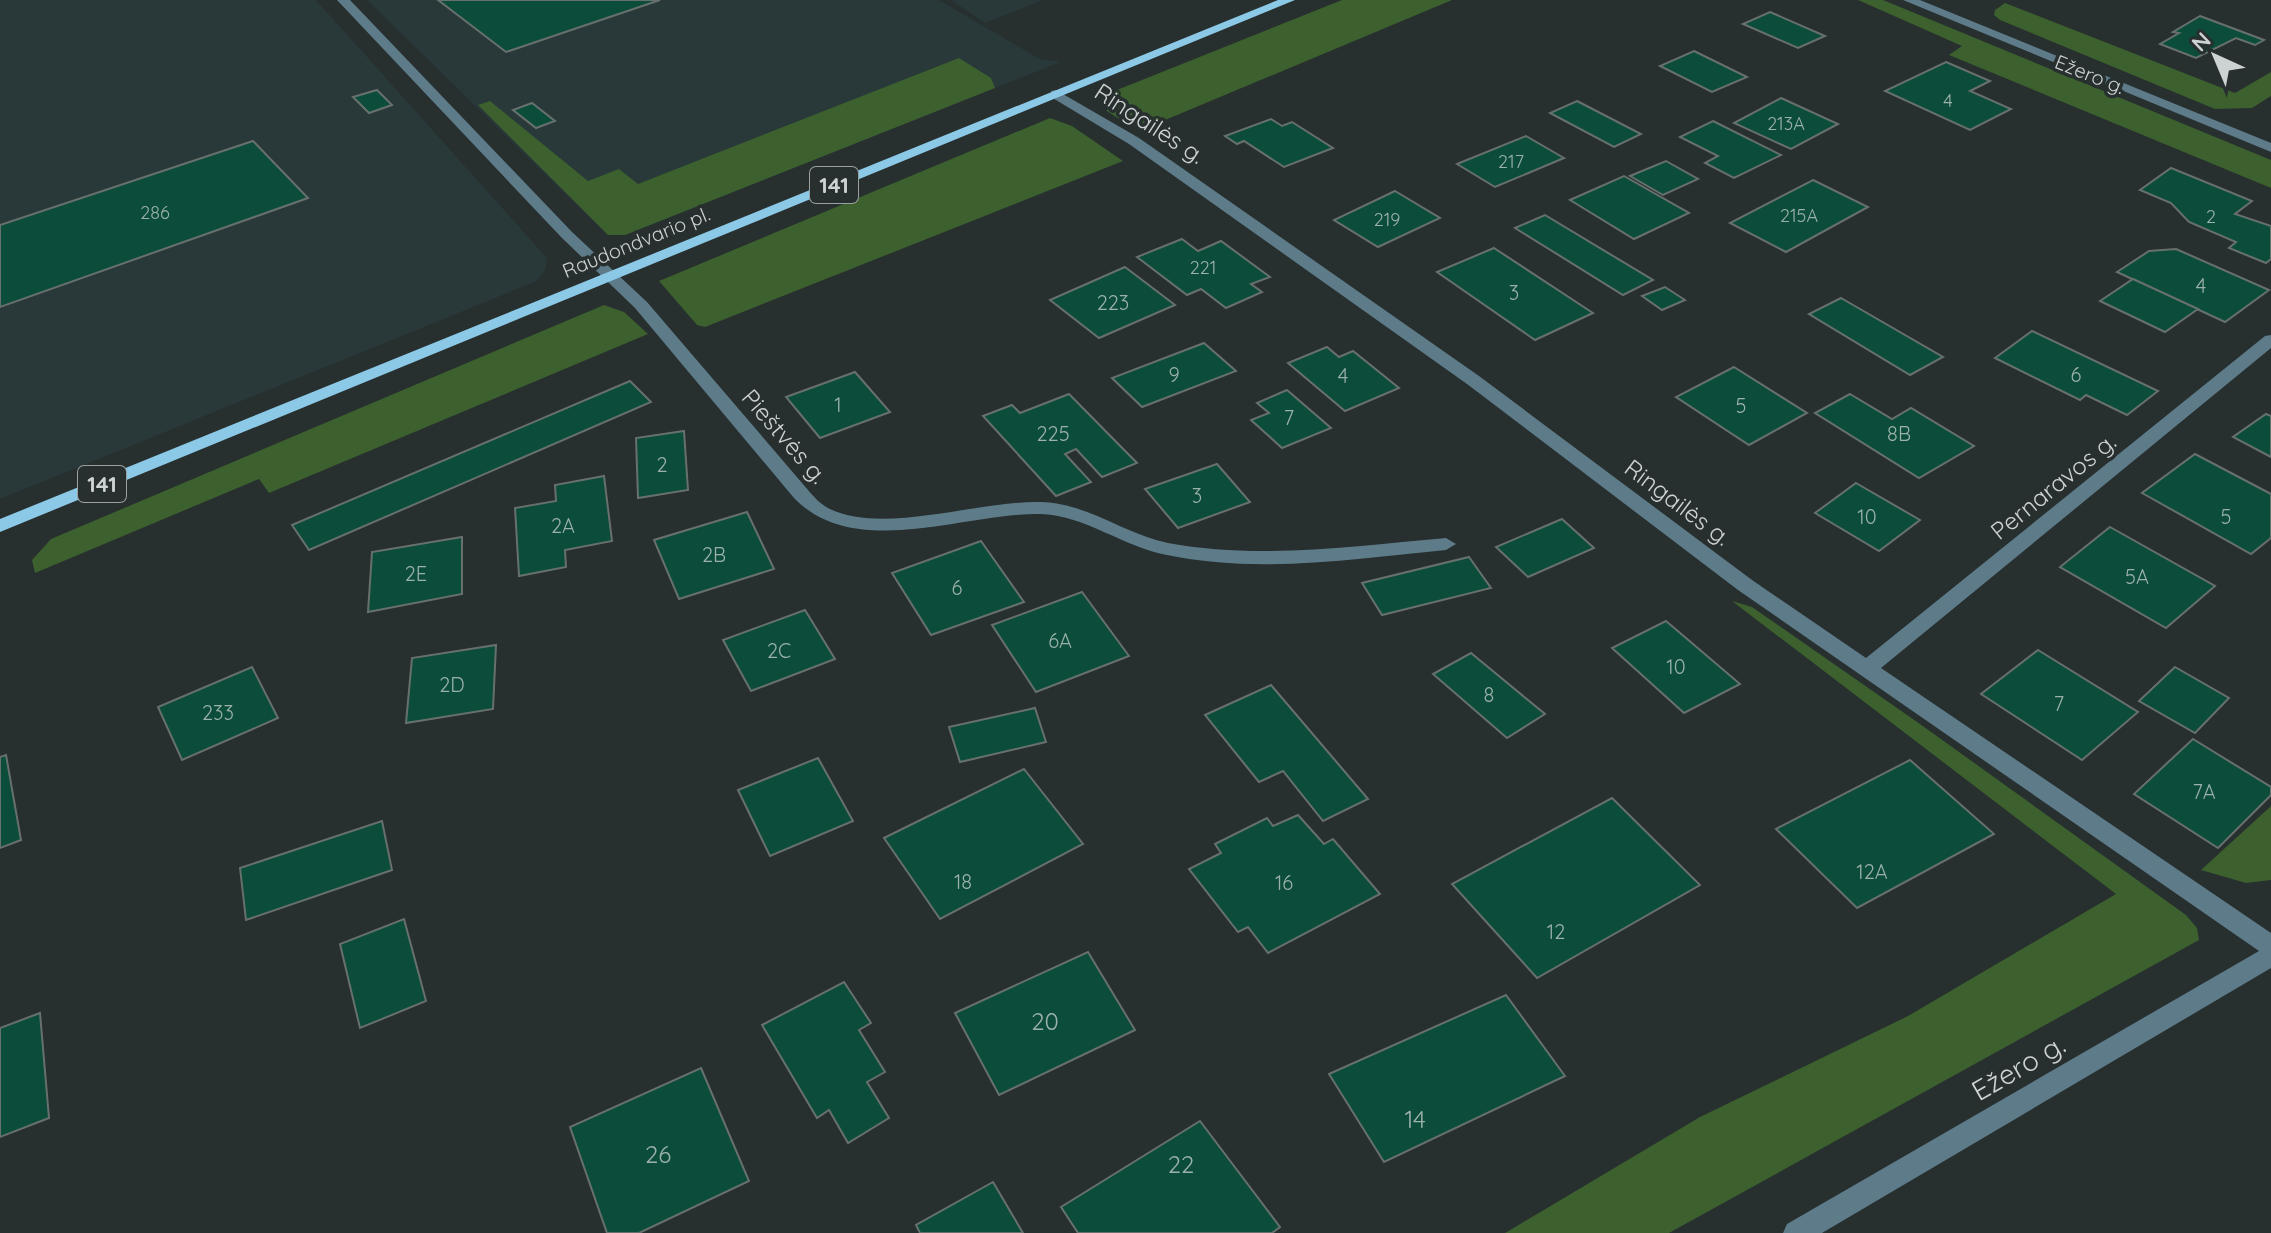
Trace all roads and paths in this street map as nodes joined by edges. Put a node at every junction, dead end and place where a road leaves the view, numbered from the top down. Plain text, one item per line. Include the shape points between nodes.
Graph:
1 (343, 0) edge
2 (1289, 0) edge
3 (1909, 0) edge
4 (1056, 94) junction
5 (2271, 148) edge
6 (610, 276) junction
7 (2271, 340) edge
8 (0, 526) edge
9 (1446, 544) dead end
10 (1866, 669) junction
11 (2271, 946) edge
12 (2271, 956) edge
13 (1797, 1233) edge

1 - 6 street, Pieštvės g.
2 - 4 main road, Raudondvario pl. / 141
3 - 5 street, Ežero g.
4 - 6 main road, Raudondvario pl. / 141
4 - 10 street, Ringailės g. via 1134,141 1473,380 1745,585
6 - 8 main road, Raudondvario pl. / 141
6 - 9 street, Pieštvės g. via 822,513 883,523 1041,508 1072,512 1164,549 1223,556 1307,556
7 - 10 street, Pernaravos g.
10 - 11 street, Ringailės g.
12 - 13 street, Ežero g.

